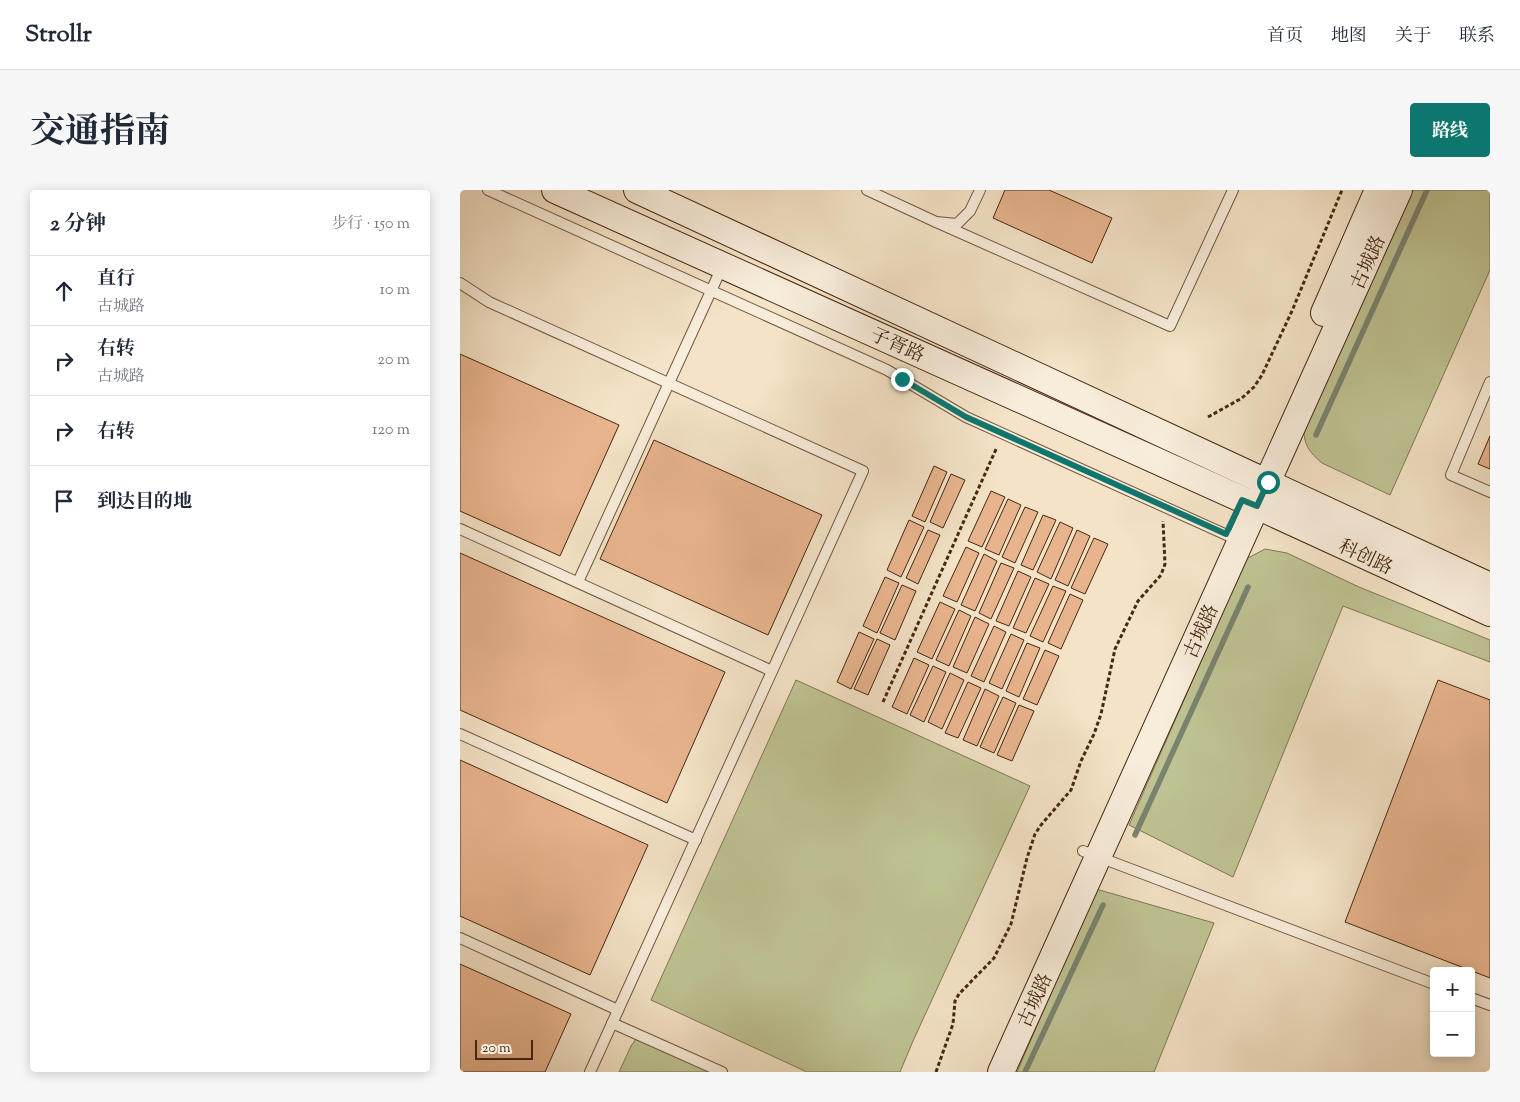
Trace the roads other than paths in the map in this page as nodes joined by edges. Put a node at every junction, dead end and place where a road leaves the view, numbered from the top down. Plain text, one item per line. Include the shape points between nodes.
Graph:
1 (488, 190) edge
2 (555, 190) edge
3 (637, 190) edge
4 (868, 190) edge
5 (980, 190) edge
6 (1233, 190) edge
7 (1378, 190) edge
8 (1399, 190) edge
9 (936, 222) junction
10 (722, 265) junction
11 (460, 283) edge
12 (711, 291) junction
13 (1490, 382) edge
14 (668, 384) junction
15 (1260, 479) junction
16 (1490, 492) edge
17 (1249, 503) junction
18 (460, 529) edge
19 (1233, 538) junction
20 (578, 582) junction
21 (1490, 586) edge
22 (1490, 613) edge
23 (772, 671) junction
24 (460, 734) edge
25 (696, 840) junction
26 (1091, 854) junction
27 (460, 938) edge
28 (1430, 982) edge
29 (1475, 999) edge
30 (1490, 1005) edge
31 (618, 1010) junction
32 (612, 1024) junction
33 (590, 1072) edge
34 (722, 1072) edge
35 (984, 1072) edge
36 (1001, 1072) edge

1 - 12 lane
2 - 10 street, 子胥路
3 - 15 street, 子胥路
4 - 9 lane
5 - 9 lane via 970,211 957,224
6 - 9 lane via 1170,326
7 - 15 street, 古城路
8 - 15 street, 古城路
10 - 12 lane
10 - 17 street, 子胥路
11 - 14 lane via 489,302
12 - 14 lane
12 - 19 lane via 887,370 966,417
13 - 16 lane via 1451,475
14 - 20 lane
14 - 23 lane via 863,471
15 - 17 street, 古城路
15 - 21 street, 科创路
17 - 19 street, 古城路
17 - 22 street, 科创路
18 - 20 lane
19 - 26 street, 古城路
20 - 23 lane
23 - 25 lane
24 - 25 lane
25 - 31 lane
26 - 28 lane
26 - 35 street, 古城路
26 - 36 street, 古城路
27 - 31 lane
29 - 30 lane
31 - 32 lane
32 - 33 lane
32 - 34 lane

